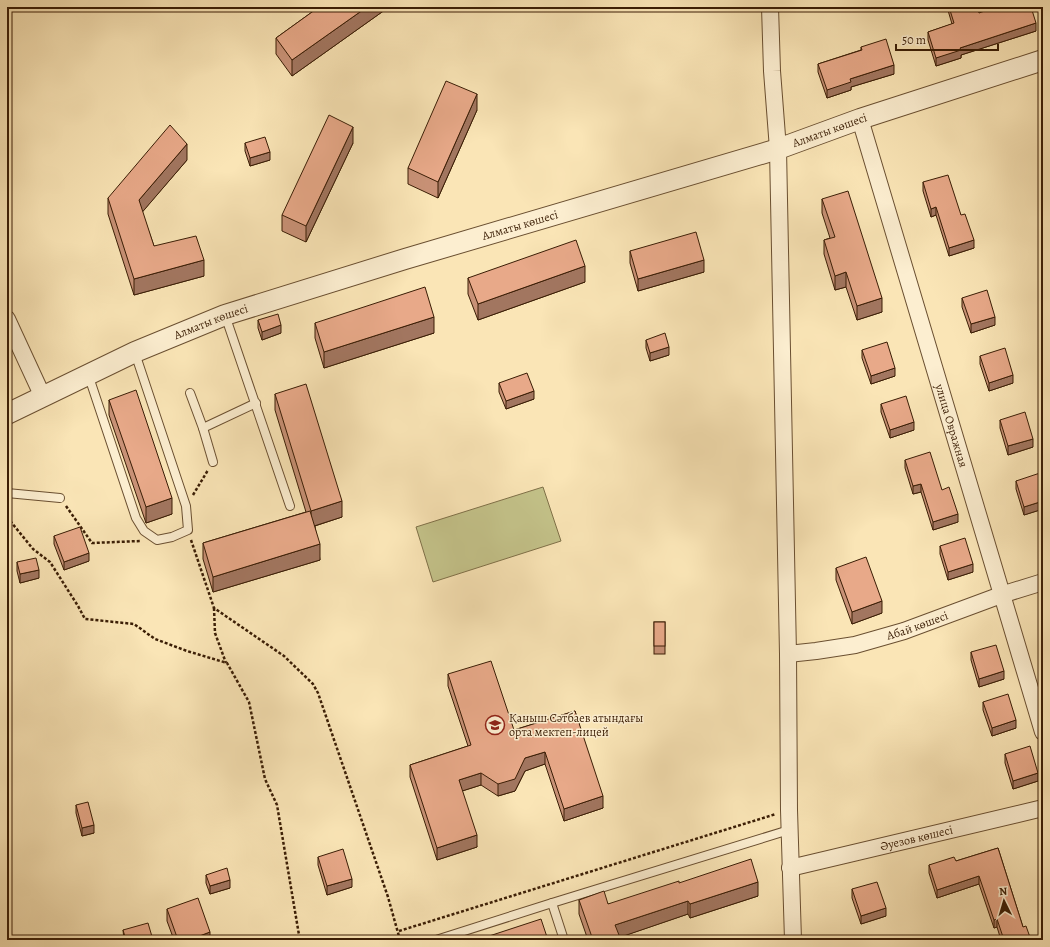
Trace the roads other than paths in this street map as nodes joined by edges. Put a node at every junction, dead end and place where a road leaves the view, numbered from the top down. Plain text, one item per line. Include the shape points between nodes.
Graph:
1 (770, 7) edge
2 (1043, 60) edge
3 (860, 119) junction
4 (778, 149) junction
5 (225, 315) junction
6 (7, 319) edge
7 (135, 352) junction
8 (88, 374) junction
9 (190, 393) dead end
10 (43, 397) junction
11 (256, 403) junction
12 (7, 414) edge
13 (203, 428) junction
14 (213, 462) road end
15 (7, 493) edge
16 (60, 498) road end
17 (290, 506) dead end
18 (1043, 582) edge
19 (1001, 595) junction
20 (788, 654) junction
21 (1043, 732) edge
22 (1041, 813) edge
23 (789, 830) junction
24 (790, 868) junction
25 (552, 902) junction
26 (436, 940) edge
27 (564, 940) edge
28 (793, 940) edge

1 - 4 street
2 - 3 street, Алматы көшесі
3 - 4 street, Алматы көшесі
3 - 19 street, улица Овражная
4 - 5 street, Алматы көшесі
4 - 20 street
5 - 7 street, Алматы көшесі
5 - 11 lane
6 - 10 street
7 - 8 street, Алматы көшесі
7 - 8 lane via 186,506 188,530 157,540 144,531 136,518
8 - 10 street, Алматы көшесі
9 - 13 lane
10 - 12 street, Алматы көшесі
11 - 13 lane
11 - 17 lane
13 - 14 lane
15 - 16 lane
18 - 19 street, Абай көшесі
19 - 20 street, Абай көшесі via 904,631 856,645
19 - 21 street, улица Овражная
20 - 23 street
22 - 24 street, Әуезов көшесі
23 - 24 street
23 - 25 lane
24 - 28 street
25 - 26 lane
25 - 27 lane

